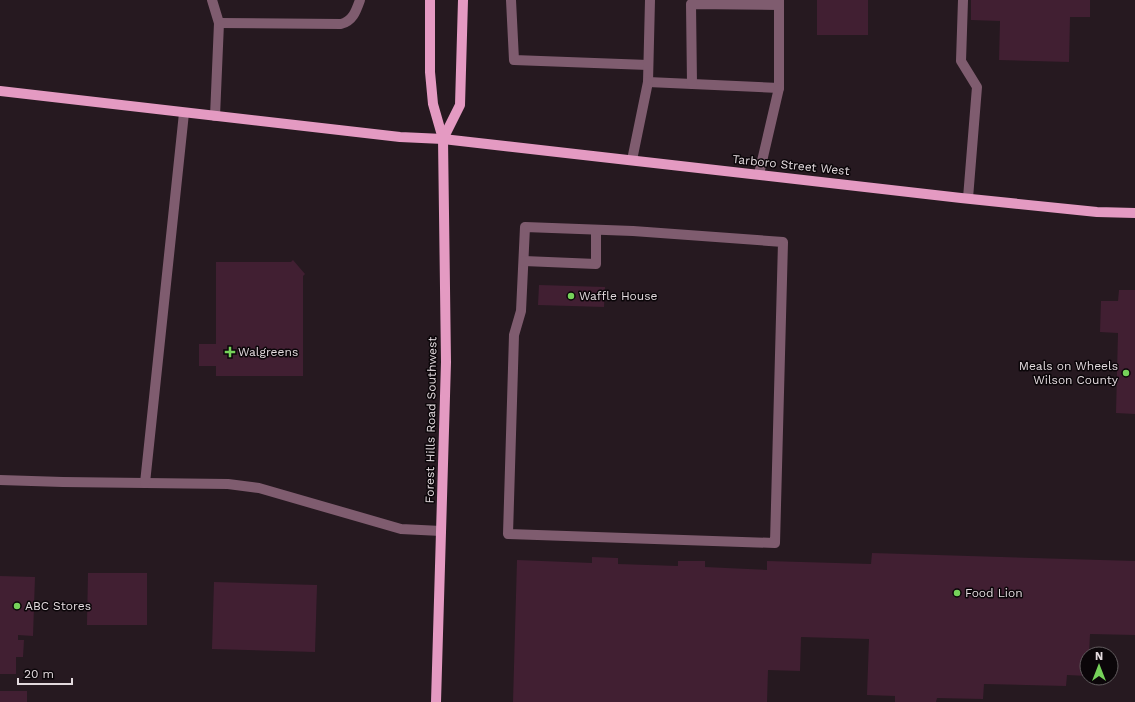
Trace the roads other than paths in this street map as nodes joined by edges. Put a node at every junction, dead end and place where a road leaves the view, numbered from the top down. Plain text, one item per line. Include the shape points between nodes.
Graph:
1 (212, 0) edge
2 (360, 0) edge
3 (430, 0) edge
4 (463, 0) edge
5 (511, 0) edge
6 (650, 0) edge
7 (963, 0) edge
8 (779, 3) edge
9 (219, 23) junction
10 (648, 65) junction
11 (648, 82) junction
12 (692, 84) junction
13 (779, 88) junction
14 (0, 91) edge
15 (184, 113) junction
16 (215, 116) junction
17 (444, 139) junction
18 (632, 160) junction
19 (759, 174) junction
20 (968, 198) junction
21 (1135, 213) edge
22 (596, 230) junction
23 (524, 261) junction
24 (0, 480) edge
25 (144, 483) junction
26 (441, 530) junction
27 (436, 702) edge

1 - 9 lane
2 - 9 lane via 354,15 341,24
3 - 17 main road via 430,72 433,104
4 - 17 main road via 460,105
5 - 10 lane via 514,60
6 - 10 lane
7 - 20 lane via 961,61 977,87
8 - 12 lane via 691,4
8 - 13 lane
9 - 16 lane
10 - 11 lane
11 - 12 lane
11 - 18 lane
12 - 13 lane
13 - 19 lane
14 - 15 main road, Tarboro Street West
15 - 16 main road, Tarboro Street West
15 - 25 lane
16 - 17 main road, Tarboro Street West via 400,137
17 - 18 main road, Tarboro Street West
17 - 26 main road, Forest Hills Road Southwest via 446,362
18 - 19 main road, Tarboro Street West
19 - 20 main road, Tarboro Street West
20 - 21 main road, Tarboro Street West via 1097,212
22 - 23 lane via 596,264
22 - 23 lane via 525,226
22 - 23 lane via 783,242 775,543 508,534 514,335 521,311
24 - 25 lane
25 - 26 lane via 228,484 259,488 401,529
26 - 27 main road, Forest Hills Road Southwest

